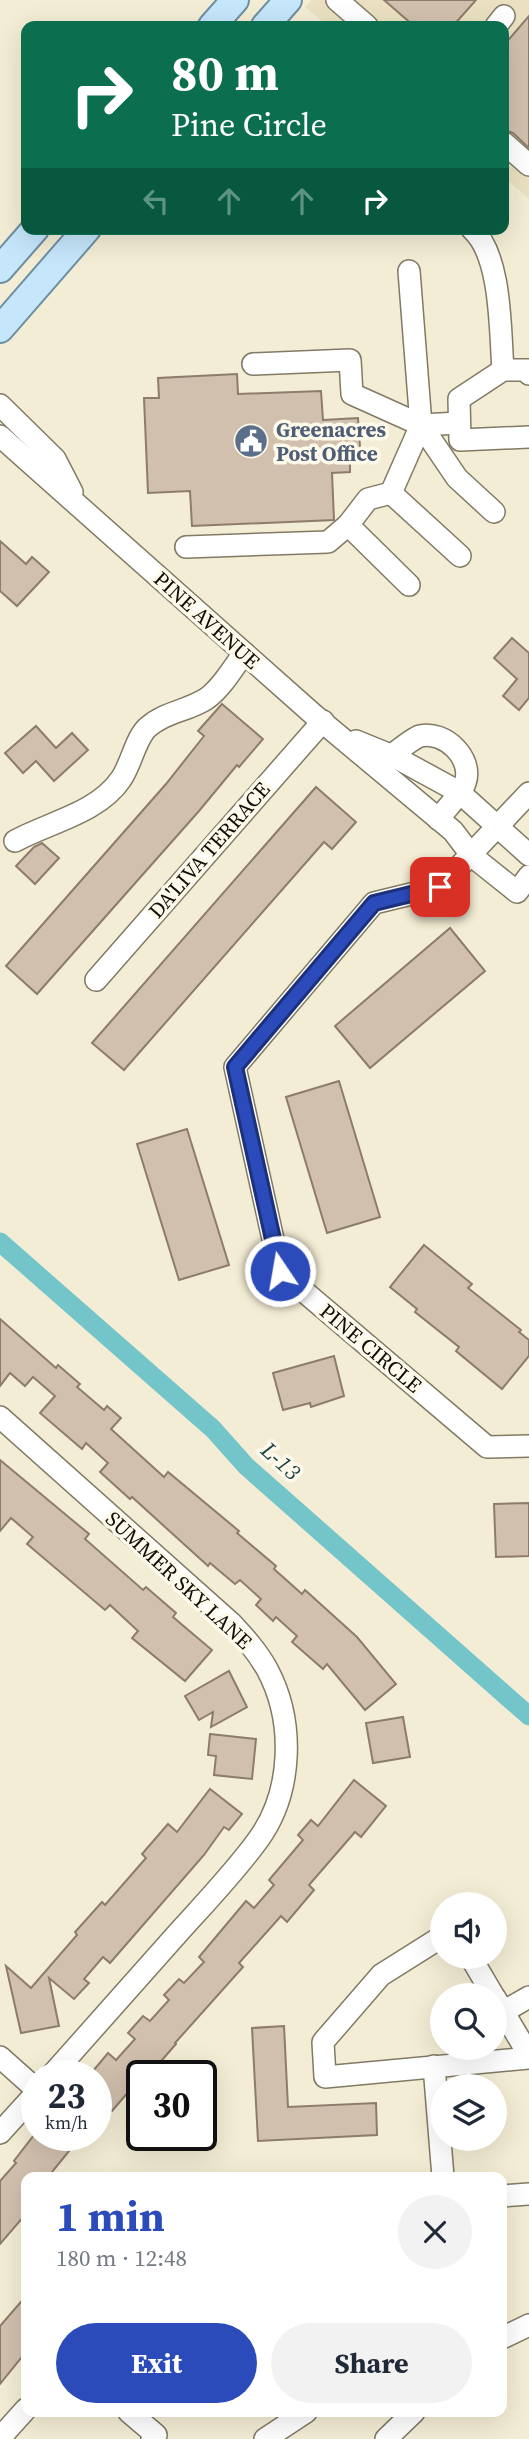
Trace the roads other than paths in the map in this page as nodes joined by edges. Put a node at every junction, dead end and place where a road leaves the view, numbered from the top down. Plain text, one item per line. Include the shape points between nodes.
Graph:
1 (235, 0) edge
2 (288, 0) edge
3 (216, 21) edge
4 (269, 21) edge
5 (509, 148) edge
6 (529, 165) edge
7 (30, 235) edge
8 (82, 235) edge
9 (479, 235) edge
10 (0, 269) edge
11 (409, 271) dead end
12 (0, 329) edge
13 (253, 364) dead end
14 (503, 370) junction
15 (529, 374) edge
16 (0, 405) edge
17 (459, 424) junction
18 (421, 425) junction
19 (0, 436) edge
20 (529, 437) edge
21 (391, 493) junction
22 (78, 503) junction
23 (494, 512) dead end
24 (348, 525) junction
25 (187, 547) dead end
26 (460, 556) dead end
27 (409, 585) dead end
28 (244, 653) junction
29 (330, 728) junction
30 (385, 761) junction
31 (459, 792) junction
32 (529, 793) edge
33 (439, 819) junction
34 (498, 828) junction
35 (15, 841) dead end
36 (529, 855) edge
37 (472, 856) junction
38 (529, 876) edge
39 (96, 980) dead end
40 (0, 1417) edge
41 (529, 1446) edge
42 (430, 1944) edge
43 (529, 1997) edge
44 (507, 2000) edge
45 (507, 2019) edge
46 (0, 2057) edge
47 (529, 2057) edge
48 (65, 2060) edge
49 (434, 2066) junction
50 (21, 2076) edge
51 (21, 2109) edge
52 (0, 2133) edge
53 (443, 2172) edge
54 (529, 2194) edge
55 (507, 2196) edge
56 (529, 2325) edge
57 (507, 2336) edge
58 (21, 2415) edge
59 (135, 2417) edge
60 (298, 2417) edge
61 (409, 2417) edge
62 (0, 2438) edge
63 (152, 2439) edge
64 (265, 2439) edge
65 (386, 2439) edge

1 - 3 main road
2 - 4 main road
5 - 6 street
7 - 10 main road
8 - 12 main road
9 - 14 street via 494,278
11 - 18 street
13 - 18 street via 350,360 352,394
14 - 15 street via 529,370
14 - 17 street via 459,399
16 - 22 street, PINE AVENUE via 55,459
17 - 18 street
17 - 20 street via 460,440
18 - 21 street
18 - 23 street via 457,478
19 - 22 street, PINE AVENUE
21 - 24 street via 369,499
21 - 26 street
22 - 28 street, PINE AVENUE
24 - 25 street via 328,542
24 - 27 street
28 - 29 street, PINE AVENUE
28 - 35 street via 207,698 162,716 145,729 121,780 101,800
29 - 30 street, PINE AVENUE
29 - 39 street, DA'LIVA TERRACE
30 - 31 street, PINE AVENUE
30 - 31 street via 418,736 443,740 458,751 466,765 465,783
30 - 33 street, PINE AVENUE
31 - 33 street
31 - 34 street, PINE AVENUE
32 - 34 street, PINE CIRCLE
33 - 37 street, PINE AVENUE
34 - 36 street, PINE AVENUE
34 - 37 street, PINE CIRCLE
37 - 38 street, PINE AVENUE via 517,892
37 - 41 street, PINE CIRCLE via 440,887 374,903 235,1067 280,1271 487,1447
40 - 48 street, SUMMER SKY LANE via 252,1646 275,1687 286,1739 281,1792 258,1840
42 - 49 street via 381,1975 323,2042 325,2077
43 - 44 street
45 - 47 street
46 - 50 street
47 - 49 street
49 - 53 street
51 - 52 street
54 - 55 street
56 - 57 street
58 - 62 street
59 - 63 street via 156,2435
60 - 64 street
61 - 65 street

